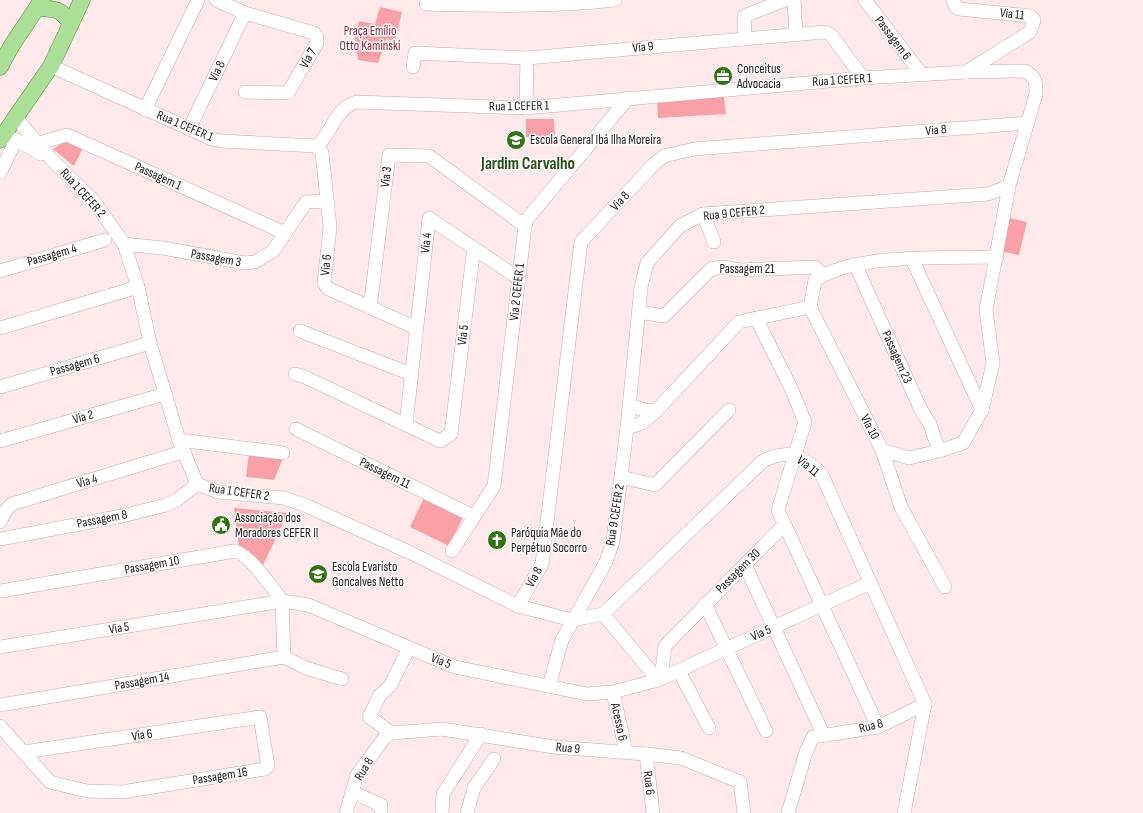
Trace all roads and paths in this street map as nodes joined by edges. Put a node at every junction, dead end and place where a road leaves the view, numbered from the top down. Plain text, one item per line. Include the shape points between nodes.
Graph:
1 (82, 0) edge
2 (198, 0) edge
3 (216, 0) edge
4 (615, 0) edge
5 (784, 0) edge
6 (794, 0) edge
7 (865, 0) edge
8 (953, 0) edge
9 (39, 4) edge
10 (426, 4) dead end
11 (244, 13) junction
12 (71, 24) junction
13 (796, 34) junction
14 (744, 38) junction
15 (6, 47) edge
16 (527, 58) junction
17 (51, 66) junction
18 (0, 67) edge
19 (413, 67) dead end
20 (966, 72) junction
21 (922, 75) junction
22 (864, 78) junction
23 (245, 92) dead end
24 (628, 98) junction
25 (526, 108) junction
26 (145, 110) junction
27 (16, 118) junction
28 (0, 121) edge
29 (1028, 123) junction
30 (189, 129) junction
31 (4, 139) edge
32 (36, 146) junction
33 (317, 146) junction
34 (0, 173) edge
35 (1009, 186) junction
36 (327, 201) junction
37 (703, 214) junction
38 (525, 226) junction
39 (285, 232) junction
40 (105, 240) dead end
41 (714, 242) dead end
42 (124, 244) junction
43 (473, 255) dead end
44 (997, 257) junction
45 (912, 259) junction
46 (855, 264) junction
47 (0, 271) edge
48 (823, 275) junction
49 (518, 278) junction
50 (138, 287) junction
51 (810, 307) junction
52 (370, 308) junction
53 (639, 312) junction
54 (756, 318) junction
55 (0, 328) edge
56 (416, 328) junction
57 (300, 331) dead end
58 (150, 343) junction
59 (295, 374) dead end
60 (411, 374) junction
61 (0, 387) edge
62 (166, 394) junction
63 (629, 405) junction
64 (729, 410) dead end
65 (982, 410) junction
66 (656, 411) junction
67 (406, 424) junction
68 (627, 428) junction
69 (296, 429) dead end
70 (0, 440) edge
71 (180, 446) junction
72 (882, 450) junction
73 (939, 451) junction
74 (283, 453) dead end
75 (796, 455) junction
76 (622, 477) junction
77 (197, 484) junction
78 (473, 516) junction
79 (0, 522) edge
80 (784, 524) junction
81 (0, 539) edge
82 (452, 551) dead end
83 (745, 565) junction
84 (870, 582) junction
85 (946, 587) dead end
86 (1, 591) dead end
87 (282, 601) junction
88 (705, 604) junction
89 (821, 605) junction
90 (518, 606) junction
91 (603, 614) junction
92 (572, 620) junction
93 (775, 626) junction
94 (0, 647) edge
95 (409, 648) junction
96 (727, 648) junction
97 (284, 657) junction
98 (679, 670) junction
99 (342, 679) dead end
100 (660, 680) junction
101 (549, 686) junction
102 (613, 692) junction
103 (923, 699) junction
104 (0, 705) edge
105 (260, 717) joint
106 (0, 726) edge
107 (878, 727) junction
108 (709, 728) dead end
109 (766, 732) dead end
110 (392, 733) junction
111 (481, 734) junction
112 (819, 736) junction
113 (24, 752) junction
114 (626, 752) junction
115 (646, 754) junction
116 (494, 759) dead end
117 (352, 792) junction
118 (346, 813) edge
119 (380, 813) edge
120 (442, 813) edge
121 (467, 813) edge
122 (653, 813) edge
123 (744, 813) edge
124 (788, 813) edge
125 (904, 813) edge

1 - 12 main road
2 - 26 street
3 - 11 street, Via 7
4 - 10 street via 568,5
5 - 14 street via 744,16
6 - 13 street
7 - 21 street, Passagem 6
8 - 20 street, Via 11 via 956,8 1030,16 1034,20 1030,32
9 - 12 main road via 59,10
9 - 15 main road
11 - 23 street, Via 7 via 314,33 318,37 288,93
11 - 30 street, Via 8
12 - 17 main road
13 - 14 street, Via 9
13 - 22 street, Via 9 via 829,33
14 - 16 street, Via 9
15 - 18 main road
16 - 19 street, Via 9 via 415,53
16 - 25 street
17 - 26 street, Rua 1 CEFER 1
17 - 27 main road
20 - 21 street, Rua 1 CEFER 1
20 - 29 street, Rua 1 CEFER 1 via 1025,71 1033,75 1036,94
21 - 22 street, Rua 1 CEFER 1
22 - 24 street, Rua 1 CEFER 1
24 - 25 street, Rua 1 CEFER 1
24 - 38 street, Via 2 CEFER 1 via 527,219
25 - 33 street, Rua 1 CEFER 1 via 356,102 341,110 324,140
26 - 30 street, Rua 1 CEFER 1
27 - 28 main road
27 - 31 main road
27 - 32 street, Rua 1 CEFER 2
29 - 35 street
29 - 90 street, Via 8 via 694,149 664,156 654,164 581,242 542,564
30 - 33 street, Rua 1 CEFER 1 via 222,141
31 - 32 street, Rua 1 CEFER 2
31 - 34 street
32 - 39 street, Passagem 1 via 67,135
32 - 42 street, Rua 1 CEFER 2 via 93,200
33 - 36 street, Via 6 via 322,153
35 - 37 street, Rua 9 CEFER 2 via 988,194
35 - 44 street, Via 10
36 - 39 street, Passagem 3 via 306,202
36 - 52 street, Via 6 via 330,227 324,282 327,288
37 - 41 street
37 - 53 street, Rua 9 CEFER 2 via 680,226 647,263 641,287
38 - 49 street, Via 2 CEFER 1
38 - 52 street, Via 3 via 428,156 389,155
39 - 42 street, Passagem 3 via 273,251 255,262 245,263 163,248
40 - 47 street, Passagem 4
42 - 50 street, Rua 1 CEFER 2
43 - 67 street, Via 5 via 451,434 440,441
44 - 45 street
44 - 65 street, Via 10 via 986,310 993,363
45 - 46 street
45 - 65 street
46 - 48 street
46 - 73 street, Passagem 23 via 921,410 930,424
48 - 51 street via 815,280
48 - 53 street, Passagem 21 via 815,268 711,269 664,316
49 - 56 street, Via 4 via 429,218
49 - 78 street, Via 2 CEFER 1 via 494,486
50 - 55 street
50 - 58 street, Rua 1 CEFER 2
51 - 54 street
51 - 72 street, Via 10
52 - 56 street, Via 6
53 - 63 street, Rua 9 CEFER 2
54 - 66 street via 739,322
54 - 75 street via 805,422
56 - 60 street, Via 4
57 - 60 street
58 - 61 street, Passagem 6
58 - 62 street, Rua 1 CEFER 2
59 - 67 street, Via 5
60 - 67 street, Via 4
62 - 70 street, Via 2
62 - 71 street, Rua 1 CEFER 2
63 - 66 street
63 - 68 street, Rua 9 CEFER 2
64 - 76 street via 655,485
65 - 73 street, Via 10 via 963,442
66 - 68 street via 642,423
68 - 76 street, Rua 9 CEFER 2
69 - 78 street, Passagem 11
71 - 74 street
71 - 77 street, Rua 1 CEFER 2
71 - 79 street, Via 4 via 12,504
72 - 73 street, Via 10 via 909,458
72 - 85 street via 901,507
75 - 80 street via 778,506
75 - 84 street, Via 11 via 820,473
75 - 91 street, Via 11 via 780,454 763,461
76 - 92 street, Rua 9 CEFER 2 via 613,541 606,562
77 - 81 street, Passagem 8 via 177,500 166,505
77 - 90 street, Rua 1 CEFER 2 via 218,492 284,498 307,506 411,553
78 - 82 street, Via 2 CEFER 1
80 - 83 street, Passagem 30
80 - 89 street
83 - 88 street, Passagem 30
83 - 93 street
84 - 89 street, Via 5
84 - 103 street, Via 11
86 - 87 street, Passagem 10 via 235,551 258,570
87 - 94 street, Via 5
87 - 95 street, Via 5 via 308,605
87 - 97 street
88 - 96 street
88 - 100 street, Passagem 30 via 665,646
89 - 93 street, Via 5
89 - 107 street
90 - 92 street, Rua 1 CEFER 2
91 - 92 street
91 - 100 street
92 - 101 street, Rua 9 CEFER 2 via 562,640
93 - 96 street, Via 5
93 - 112 street
95 - 101 street, Via 5 via 455,667
95 - 110 street via 390,686 380,696 369,716
96 - 98 street, Via 5
96 - 109 street
97 - 99 street via 306,668
97 - 104 street, Passagem 14
98 - 100 street, Via 5
98 - 108 street
100 - 102 street, Via 5
101 - 102 street, Via 5 via 587,694
102 - 114 street, Acesso 6
103 - 107 street, Rua 8
103 - 125 street
105 - 113 street, Via 6
105 - 113 street, Passagem 16 via 268,765 266,769 122,792 87,791 52,782
106 - 113 street
107 - 112 street, Rua 8
110 - 111 street, Rua 9 via 442,729
110 - 117 street, Rua 8 via 385,737 357,775
111 - 114 street, Rua 9 via 554,747
111 - 120 street via 443,794
112 - 124 street via 806,752
114 - 115 street, Rua 9
115 - 122 street, Rua 6
115 - 123 street, Rua 9 via 681,758 740,782
116 - 121 street via 474,788
117 - 118 street, Rua 8
117 - 119 street via 381,804

